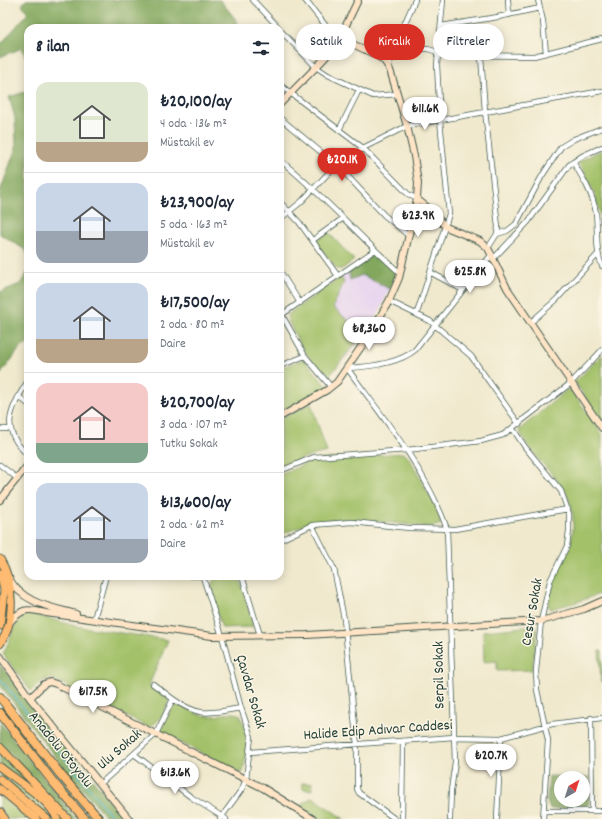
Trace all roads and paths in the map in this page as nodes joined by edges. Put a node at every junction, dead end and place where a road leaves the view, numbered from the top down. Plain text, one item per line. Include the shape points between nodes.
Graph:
1 (253, 0) edge
2 (306, 0) edge
3 (358, 0) edge
4 (414, 0) edge
5 (443, 0) edge
6 (508, 0) edge
7 (538, 0) edge
8 (540, 8) junction
9 (509, 15) junction
10 (275, 24) edge
11 (325, 24) edge
12 (347, 24) edge
13 (405, 24) edge
14 (441, 24) edge
15 (453, 24) edge
16 (284, 34) edge
17 (602, 39) edge
18 (356, 46) edge
19 (546, 53) junction
20 (504, 56) edge
21 (322, 60) edge
22 (390, 60) edge
23 (437, 60) edge
24 (481, 60) edge
25 (388, 65) junction
26 (316, 68) junction
27 (284, 88) edge
28 (359, 90) junction
29 (602, 90) edge
30 (290, 93) junction
31 (398, 94) junction
32 (284, 100) edge
33 (485, 111) junction
34 (440, 120) junction
35 (284, 121) edge
36 (407, 126) junction
37 (602, 128) edge
38 (339, 130) junction
39 (602, 147) edge
40 (363, 148) junction
41 (573, 162) junction
42 (284, 163) edge
43 (338, 167) junction
44 (314, 188) junction
45 (417, 199) junction
46 (284, 206) edge
47 (290, 212) junction
48 (284, 216) edge
49 (342, 219) junction
50 (446, 227) junction
51 (497, 234) junction
52 (410, 236) junction
53 (313, 240) junction
54 (488, 248) junction
55 (374, 250) junction
56 (598, 254) junction
57 (493, 256) junction
58 (602, 266) edge
59 (430, 272) junction
60 (400, 273) junction
61 (338, 276) junction
62 (284, 277) edge
63 (463, 290) junction
64 (389, 301) junction
65 (300, 303) junction
66 (284, 313) edge
67 (417, 314) junction
68 (284, 320) edge
69 (531, 322) junction
70 (436, 325) junction
71 (602, 350) edge
72 (305, 356) junction
73 (284, 364) edge
74 (347, 368) junction
75 (570, 383) junction
76 (24, 387) edge
77 (331, 387) junction
78 (18, 396) junction
79 (24, 401) edge
80 (284, 415) edge
81 (519, 424) junction
82 (602, 428) edge
83 (0, 429) edge
84 (7, 429) junction
85 (513, 429) junction
86 (407, 450) junction
87 (24, 451) edge
88 (0, 465) edge
89 (284, 469) edge
90 (24, 471) edge
91 (24, 477) edge
92 (18, 479) junction
93 (0, 493) edge
94 (0, 500) edge
95 (568, 509) junction
96 (312, 525) junction
97 (447, 529) junction
98 (284, 538) edge
99 (0, 559) edge
100 (3, 572) edge
101 (105, 580) edge
102 (206, 580) edge
103 (243, 580) edge
104 (602, 601) edge
105 (94, 620) junction
106 (541, 621) junction
107 (9, 623) junction
108 (0, 626) edge
109 (451, 627) junction
110 (260, 634) junction
111 (346, 634) junction
112 (222, 636) junction
113 (0, 644) edge
114 (0, 656) edge
115 (153, 684) dead end
116 (0, 697) edge
117 (30, 698) junction
118 (173, 698) junction
119 (241, 708) junction
120 (0, 713) edge
121 (591, 718) junction
122 (602, 718) edge
123 (544, 726) junction
124 (156, 734) junction
125 (454, 737) junction
126 (501, 738) junction
127 (403, 741) junction
128 (357, 745) junction
129 (0, 747) edge
130 (250, 752) junction
131 (134, 754) junction
132 (0, 767) edge
133 (0, 779) edge
134 (246, 779) junction
135 (100, 784) junction
136 (0, 788) edge
137 (544, 811) junction
138 (592, 811) junction
139 (602, 811) edge
140 (0, 812) edge
141 (223, 818) edge
142 (5, 819) edge
143 (36, 819) edge
144 (47, 819) edge
145 (57, 819) edge
146 (68, 819) edge
147 (85, 819) edge
148 (99, 819) edge
149 (129, 819) edge
150 (313, 819) edge
151 (395, 819) edge
152 (402, 819) edge
153 (450, 819) edge
154 (497, 819) edge
155 (543, 819) edge

1 - 10 street
2 - 11 street
3 - 12 street
4 - 13 street
5 - 14 street
6 - 9 street
7 - 8 street
8 - 9 street
8 - 19 street
9 - 15 street
16 - 26 street
17 - 19 street
18 - 25 street via 378,56
19 - 20 street
21 - 26 street
22 - 25 street
23 - 34 street
24 - 33 street
25 - 31 street
26 - 28 street
26 - 30 street
27 - 30 street
28 - 31 street via 377,97
28 - 38 street
29 - 33 street
30 - 32 street
30 - 38 street
31 - 36 street
33 - 34 street
33 - 51 street
34 - 36 street
34 - 50 street via 449,209
35 - 43 street
36 - 40 street
36 - 45 street via 417,176
37 - 51 street via 584,134 560,148 516,224 507,231
38 - 40 street
39 - 41 street
40 - 43 street
40 - 45 street via 408,194
41 - 56 street via 584,178 593,201
41 - 57 street via 528,222
42 - 44 street
43 - 44 street
43 - 52 street via 384,215
44 - 47 street
44 - 49 street
45 - 50 street
45 - 52 street
46 - 47 street
47 - 48 street
47 - 53 street
49 - 53 street
49 - 55 street
50 - 54 street via 480,241
50 - 59 street
51 - 54 street
52 - 60 street
53 - 61 street
54 - 57 street
55 - 60 street
55 - 61 street
56 - 58 street
56 - 69 street via 556,300
57 - 63 street
57 - 69 street via 507,288
59 - 63 street
59 - 67 street
60 - 64 street
61 - 65 street
62 - 65 street
63 - 70 street
64 - 67 street
64 - 74 street
65 - 66 street
67 - 70 street
68 - 72 street
69 - 75 street
70 - 74 street via 418,348 409,354 376,365
70 - 81 street via 476,362
71 - 75 street
72 - 73 street
72 - 77 street
74 - 77 street
74 - 86 street, Serpil Sokak
75 - 81 street
75 - 82 street
76 - 78 street
77 - 80 street
78 - 79 street
78 - 84 street via 10,411
81 - 85 street
83 - 84 street
84 - 87 street via 11,438
85 - 86 street via 503,436 481,441
85 - 95 street, Cesur Sokak via 561,492
86 - 89 street via 314,457
86 - 97 street, Serpil Sokak via 438,504
88 - 92 street
90 - 92 street
91 - 92 street
92 - 93 street
92 - 94 street
95 - 97 street
95 - 106 street, Cesur Sokak via 569,531 566,546 550,581
96 - 97 street via 352,522
96 - 98 street
96 - 111 street via 334,569
97 - 109 street, Serpil Sokak
99 - 100 main road
100 - 105 street via 14,587 28,598
100 - 107 main road via 11,596
100 - 108 main road
101 - 105 street
102 - 112 street, Çavdar Sokak
103 - 110 street
104 - 106 street
105 - 107 street via 29,610 18,613
105 - 112 street
106 - 109 street
106 - 123 street, Cesur Sokak via 536,671
107 - 113 main road
109 - 111 street
109 - 125 street, Serpil Sokak
110 - 111 street
110 - 112 street
111 - 128 street
112 - 119 street, Çavdar Sokak
114 - 117 street
115 - 118 street
116 - 148 highway, Anadolu Otoyolu
117 - 124 street via 44,684 50,682
117 - 135 street
118 - 119 street via 200,713
118 - 124 street
119 - 130 street, Çavdar Sokak via 251,737
120 - 147 highway, Anadolu Otoyolu
121 - 122 street, Halide Edip Adıvar Caddesi
121 - 123 street, Halide Edip Adıvar Caddesi
121 - 138 street
123 - 126 street, Halide Edip Adıvar Caddesi
123 - 137 street, Cesur Sokak via 548,740
124 - 131 street, Ulu Sokak
124 - 134 street
125 - 126 street, Halide Edip Adıvar Caddesi
125 - 127 street, Halide Edip Adıvar Caddesi
125 - 153 street, Serpil Sokak via 455,762
126 - 154 street
127 - 128 street, Halide Edip Adıvar Caddesi
127 - 152 street
128 - 130 street, Halide Edip Adıvar Caddesi
128 - 151 street via 357,790
129 - 146 main road
130 - 134 street, Çavdar Sokak
131 - 135 street, Ulu Sokak
131 - 141 street
132 - 145 main road via 45,802
133 - 144 main road
134 - 141 street, Çavdar Sokak
134 - 150 street
135 - 149 street
136 - 143 main road
137 - 138 street
137 - 155 street, Cesur Sokak
138 - 139 street
140 - 142 main road

